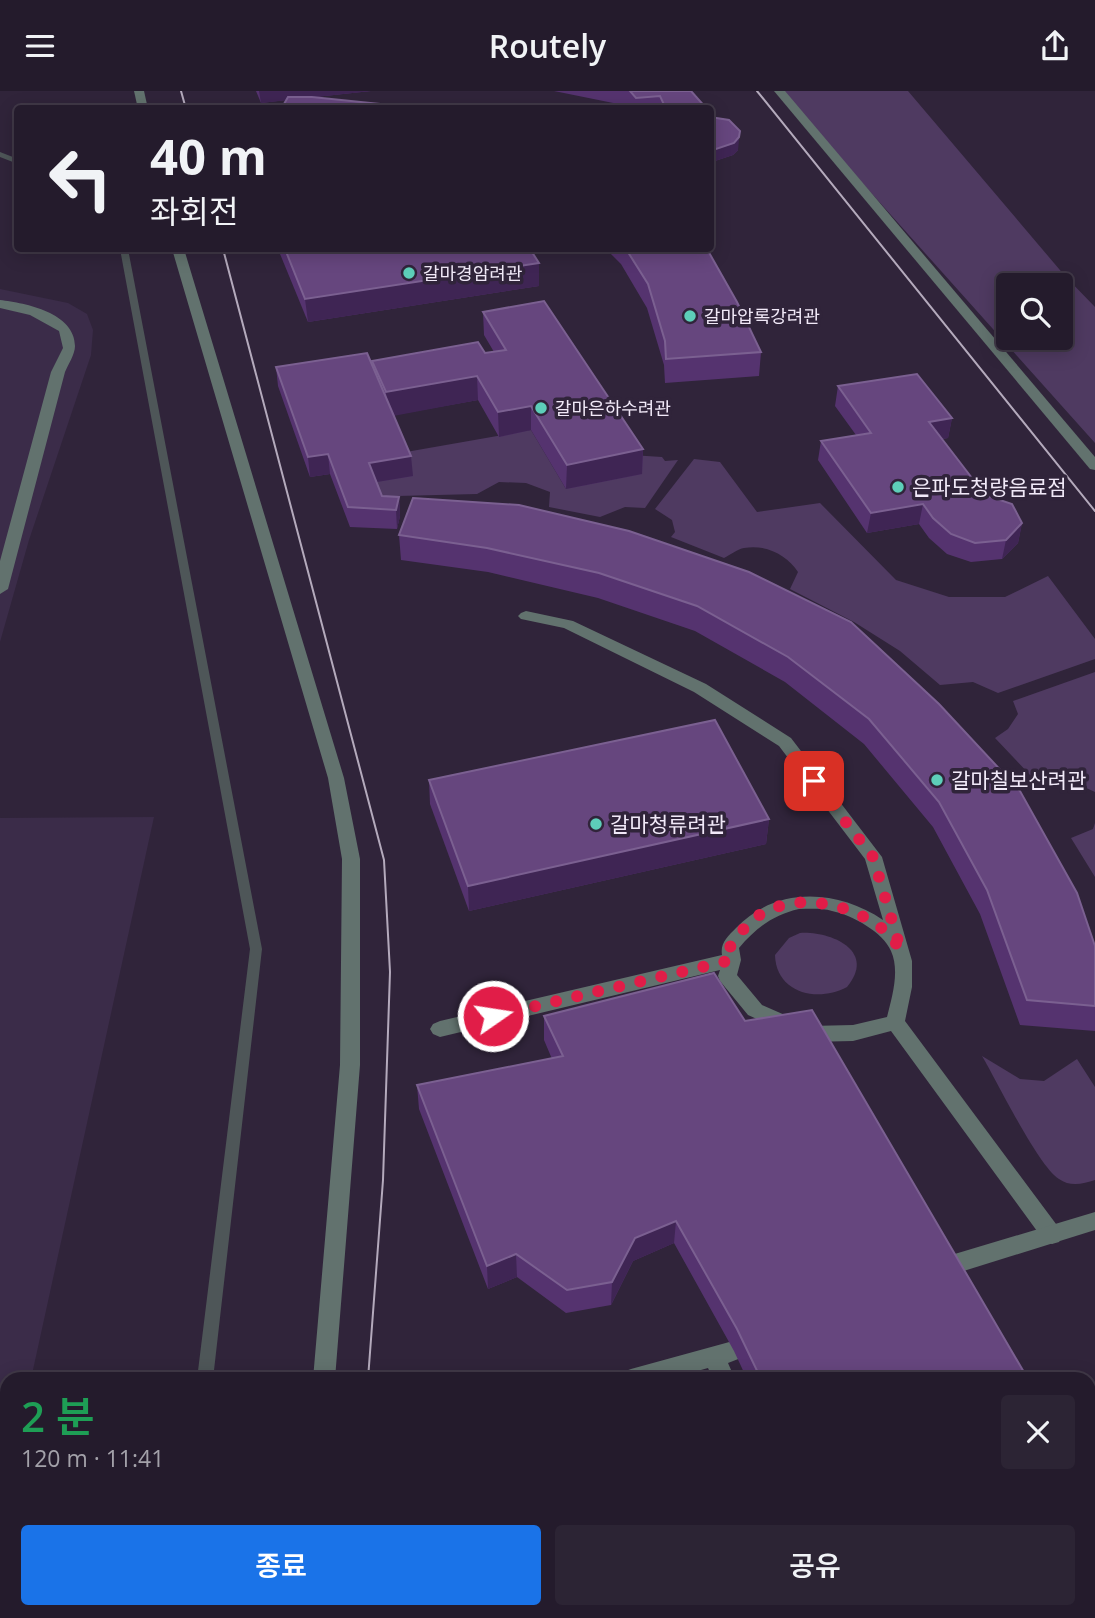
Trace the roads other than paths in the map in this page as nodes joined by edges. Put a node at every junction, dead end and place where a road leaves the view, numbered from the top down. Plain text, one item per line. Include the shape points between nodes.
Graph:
1 (779, 91) edge
2 (179, 252) edge
3 (0, 304) edge
4 (1095, 466) edge
5 (0, 589) edge
6 (526, 616) dead end
7 (901, 951) junction
8 (732, 960) junction
9 (895, 1022) junction
10 (440, 1028) dead end
11 (1095, 1221) edge
12 (1052, 1235) junction
13 (915, 1278) edge
14 (772, 1335) edge
15 (713, 1356) junction
16 (325, 1372) edge
17 (656, 1372) edge
18 (721, 1372) edge

1 - 4 street
2 - 16 street via 336,778 351,859 350,1065
3 - 5 street via 47,316 65,329 69,348 58,372
6 - 7 street via 568,624 700,688 785,742 873,857
7 - 8 street via 885,930 861,915 833,904 799,902 774,908 751,921 730,947
7 - 9 street via 904,987
8 - 9 street via 727,976 755,1010 808,1034 853,1033
8 - 10 street
9 - 12 street
11 - 12 street
12 - 13 street
14 - 15 street
15 - 17 street
15 - 18 street

